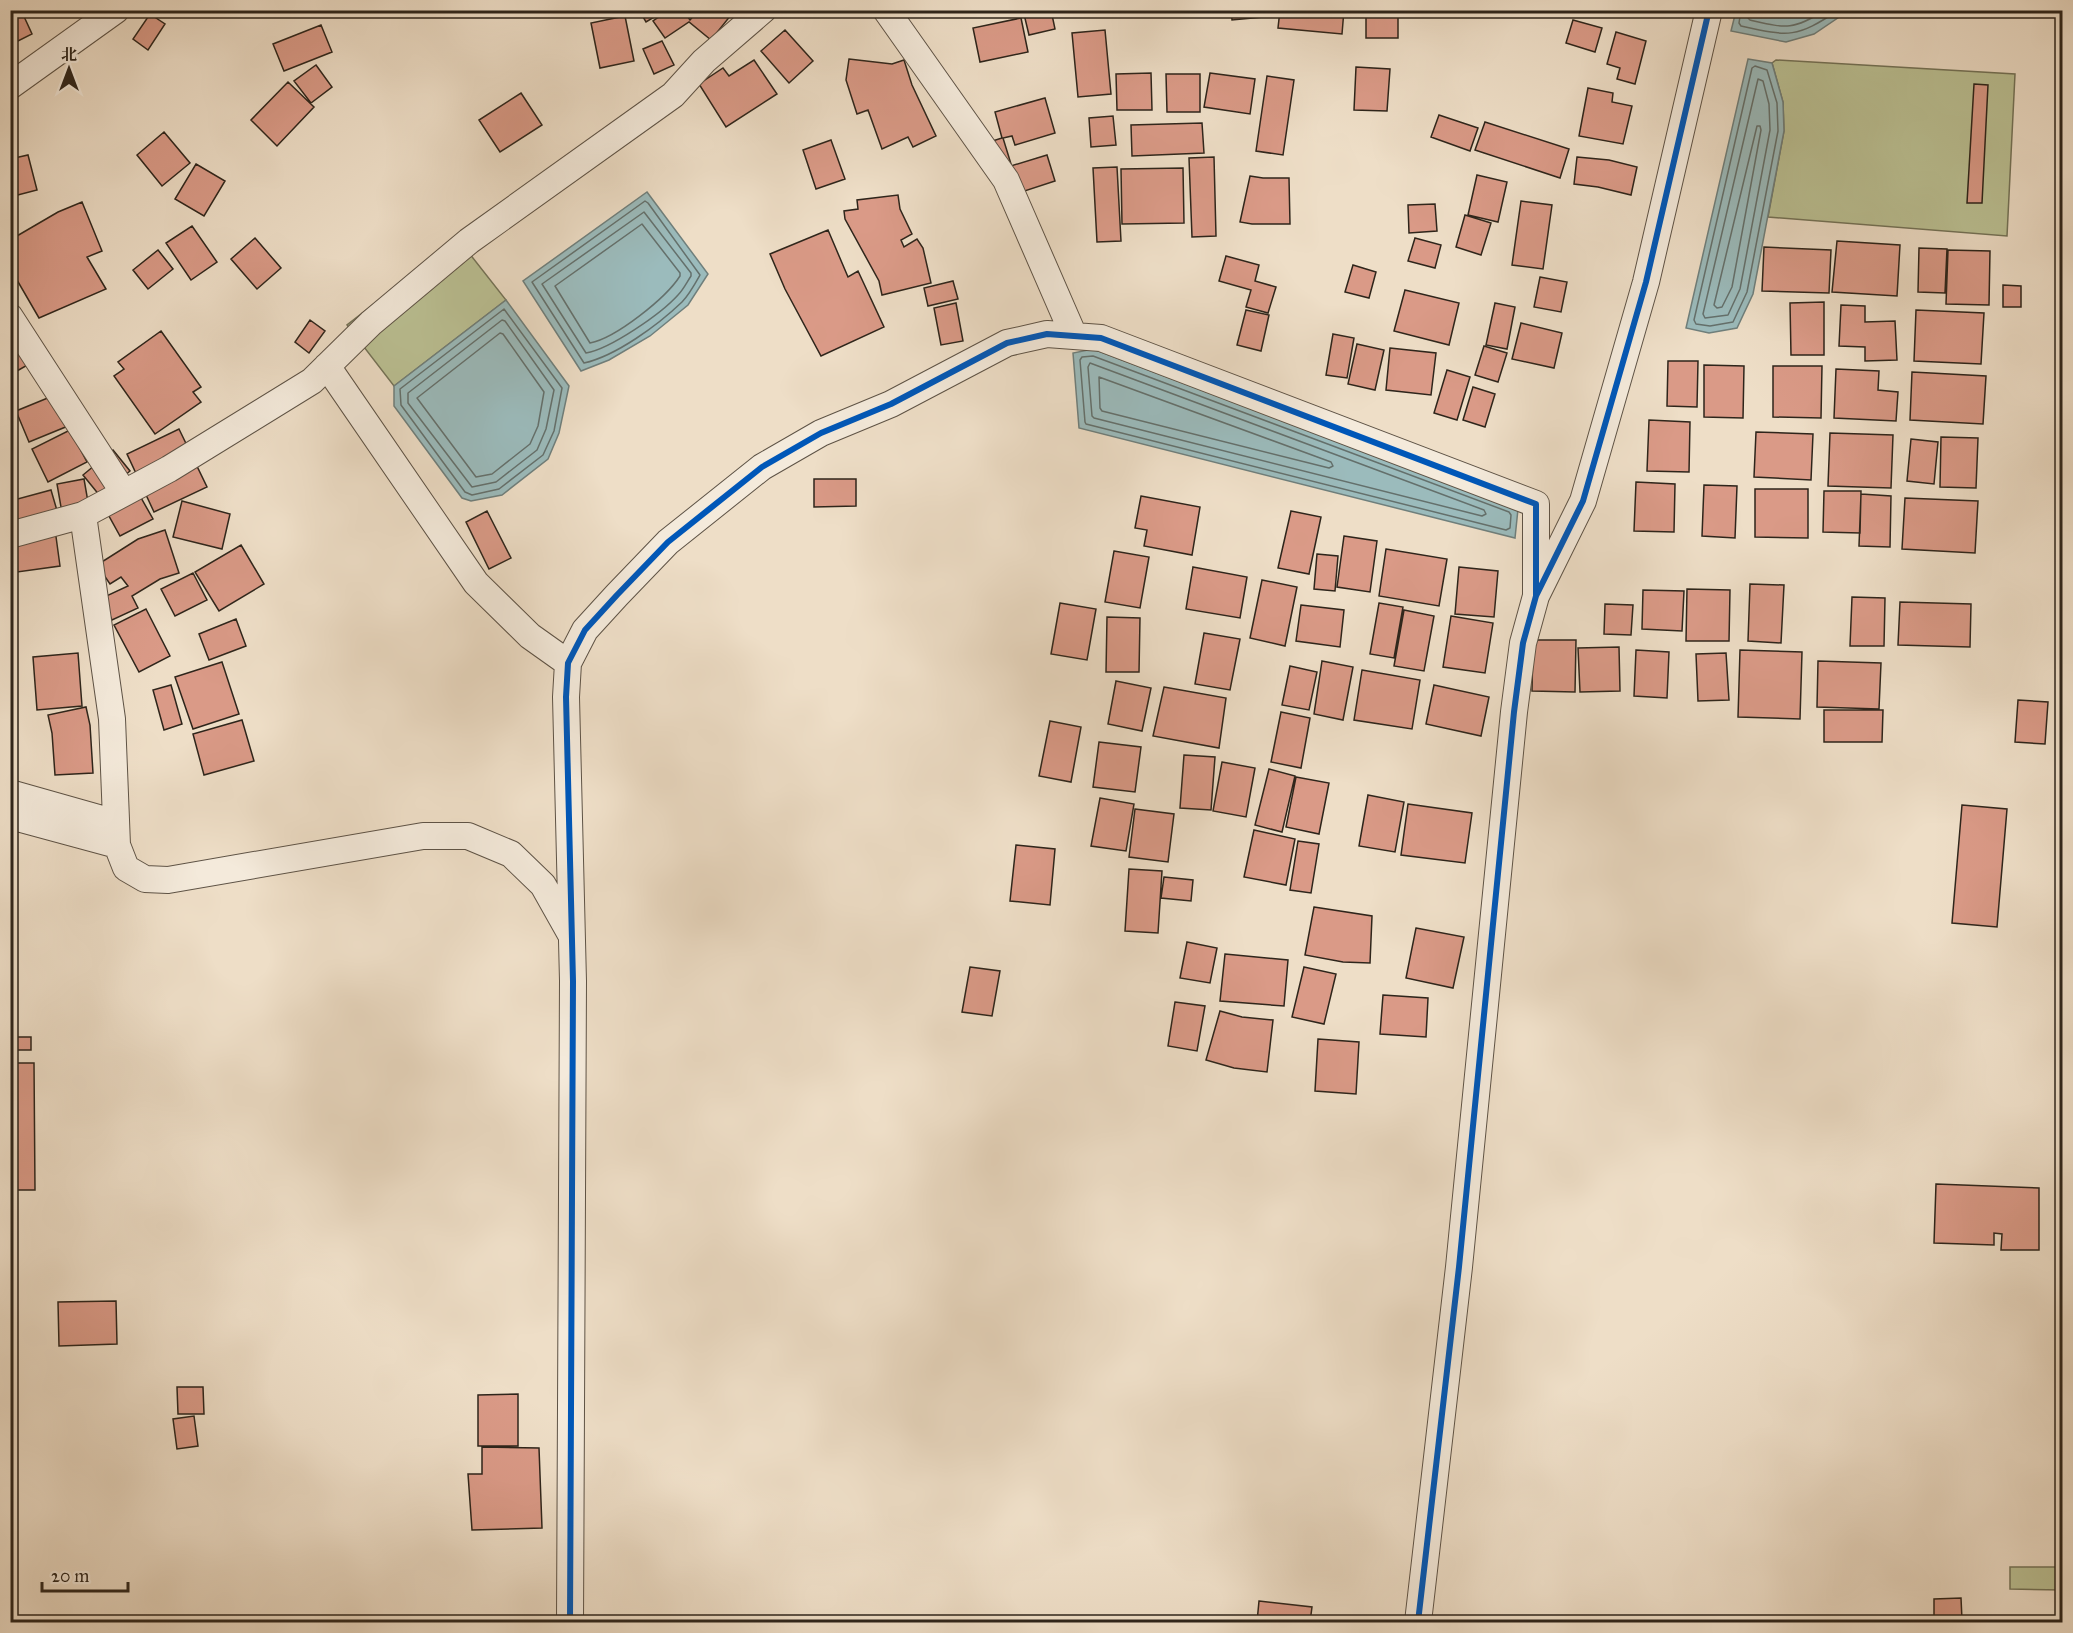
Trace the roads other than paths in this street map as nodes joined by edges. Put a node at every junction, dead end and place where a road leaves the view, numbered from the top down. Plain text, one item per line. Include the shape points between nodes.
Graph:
1 (116, 10) edge
2 (763, 10) edge
3 (886, 10) edge
4 (1709, 10) edge
5 (10, 86) edge
6 (10, 317) edge
7 (1074, 336) junction
8 (327, 366) junction
9 (124, 493) junction
10 (83, 515) junction
11 (10, 535) edge
12 (1536, 596) junction
13 (568, 663) junction
14 (10, 793) edge
15 (10, 816) edge
16 (117, 834) junction
17 (572, 936) junction
18 (570, 1623) edge
19 (1418, 1623) edge

1 - 5 street
2 - 8 street via 704,61 673,95 469,242 371,323
3 - 7 street via 1006,180
4 - 12 street via 1646,282 1583,501
6 - 9 street
7 - 12 street via 1101,338 1536,504
7 - 13 street via 1047,334 1007,343 891,404 821,433 762,467 668,542 585,630
8 - 9 street via 312,381
8 - 13 street via 476,583 530,636
9 - 10 street
10 - 11 street
10 - 16 street via 112,719
12 - 19 street via 1523,643 1514,712 1459,1267
13 - 17 street
14 - 16 street
15 - 16 street
16 - 17 street via 126,868 145,879 168,880 423,836 468,836 511,854 543,885
17 - 18 street

